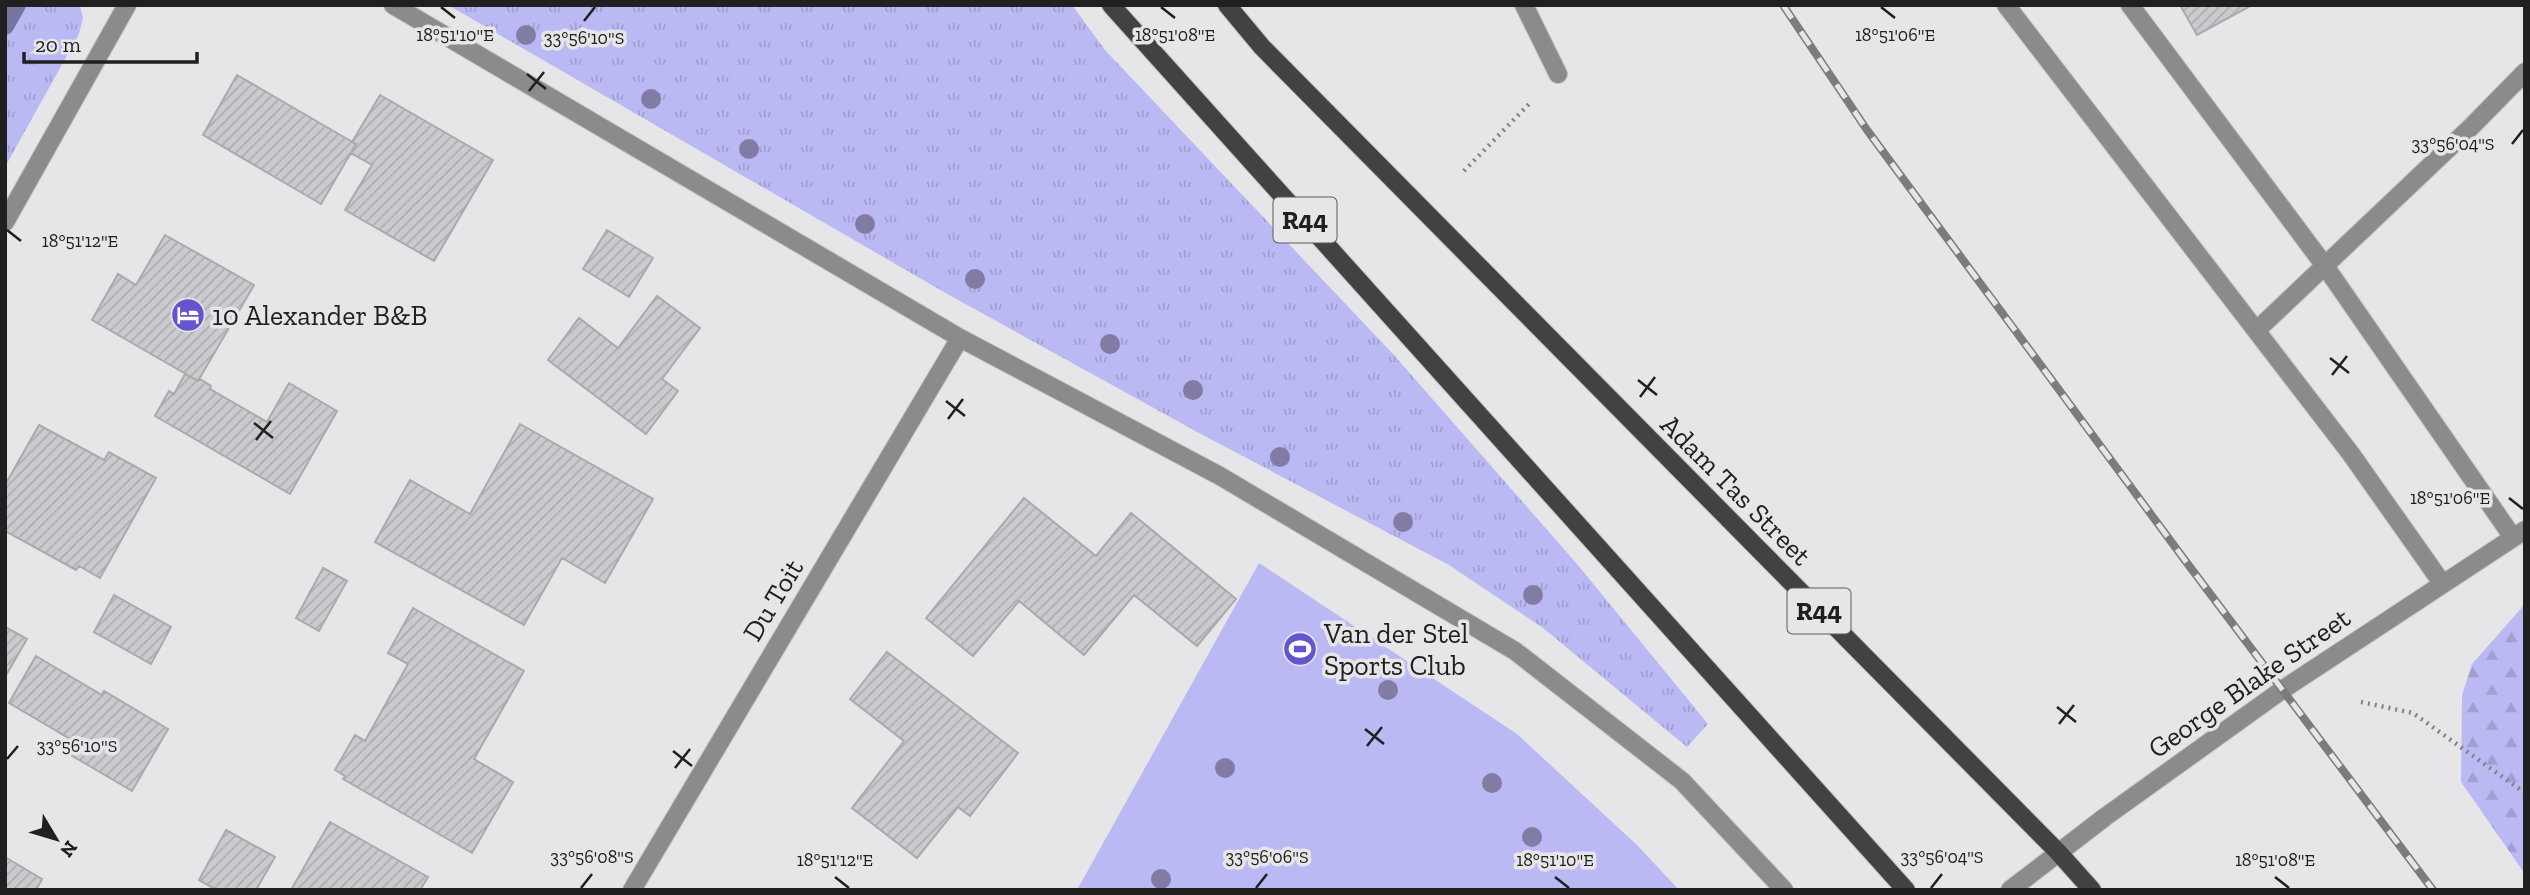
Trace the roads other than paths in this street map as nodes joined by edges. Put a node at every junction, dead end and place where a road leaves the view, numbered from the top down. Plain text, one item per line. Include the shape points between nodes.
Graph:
1 (127, 5) edge
2 (393, 5) edge
3 (1111, 5) edge
4 (1227, 5) edge
5 (1524, 5) edge
6 (2006, 5) edge
7 (2130, 5) edge
8 (2525, 72) edge
9 (1558, 74) road end
10 (5, 222) edge
11 (2325, 265) junction
12 (2257, 330) junction
13 (960, 338) junction
14 (2519, 533) edge
15 (2442, 583) junction
16 (2058, 852) junction
17 (632, 890) edge
18 (1784, 890) edge
19 (1906, 890) edge
20 (2010, 890) edge
21 (2092, 890) edge

1 - 10 street
2 - 13 street
3 - 19 main road, R44
4 - 16 main road, Adam Tas Street / R44 via 1262,47
5 - 9 street
6 - 12 street
7 - 11 street
8 - 11 street
11 - 12 street
11 - 14 street
12 - 15 street
13 - 17 street, Du Toit
13 - 18 street via 1220,476 1515,651 1682,781
14 - 15 street, George Blake Street
15 - 16 street, George Blake Street via 2282,690
16 - 20 street, George Blake Street
16 - 21 main road, Adam Tas Street / R44

